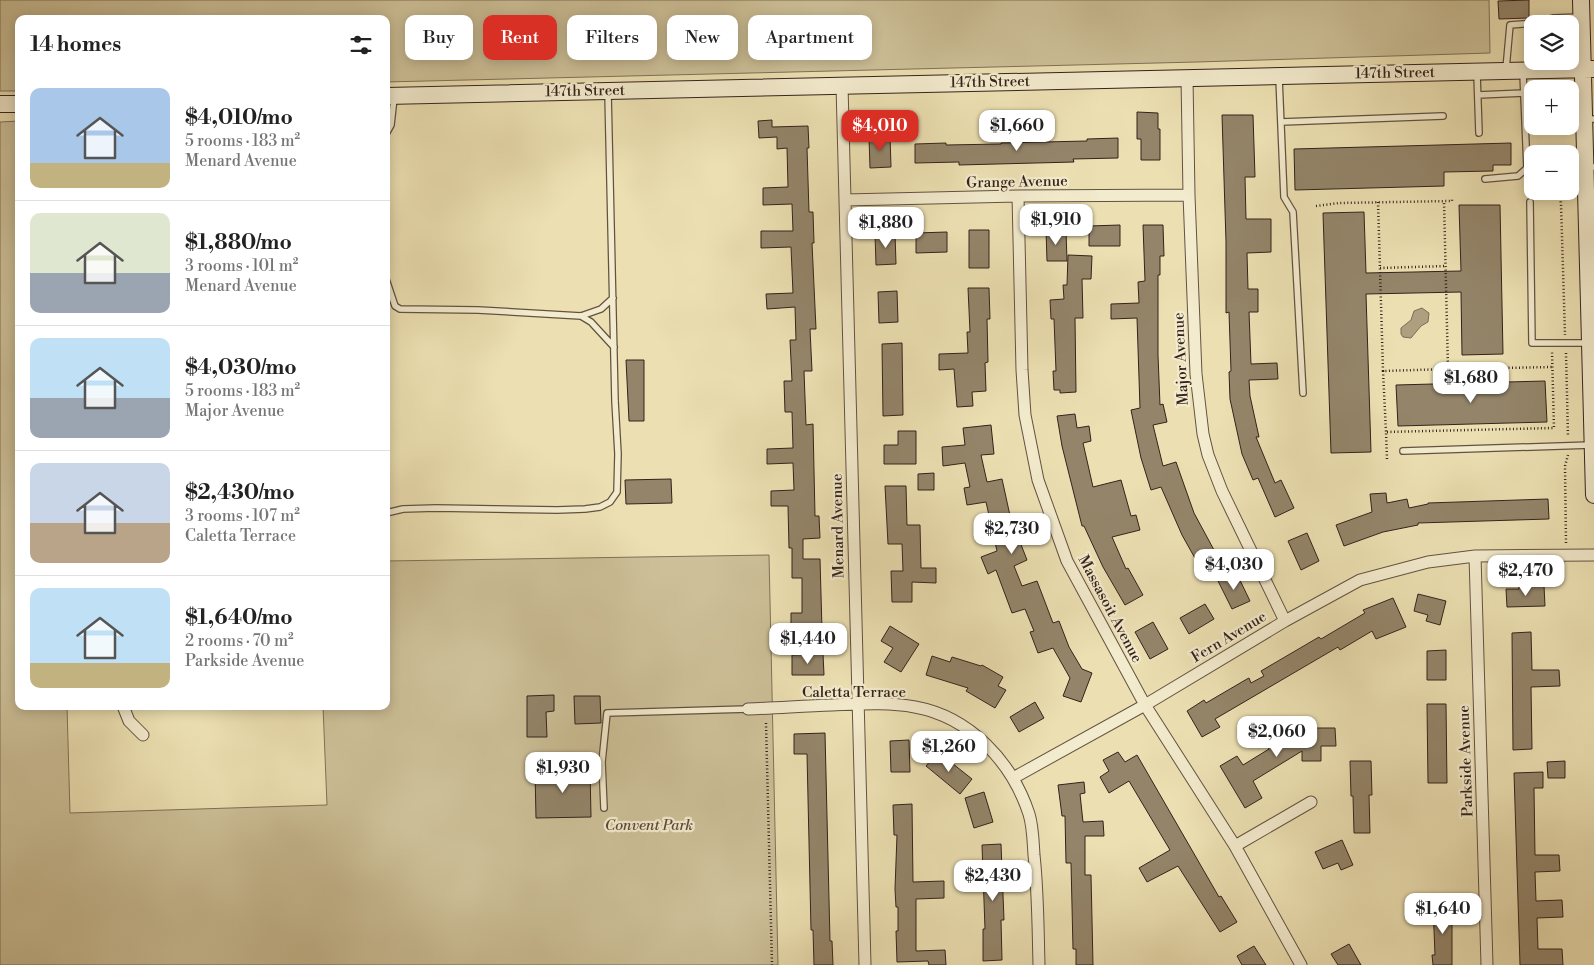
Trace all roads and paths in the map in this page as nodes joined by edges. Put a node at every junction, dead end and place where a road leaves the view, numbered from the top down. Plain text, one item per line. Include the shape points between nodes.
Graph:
1 (1581, 0) edge
2 (1579, 17) edge
3 (1582, 17) junction
4 (1524, 24) edge
5 (1524, 68) edge
6 (1589, 69) edge
7 (1506, 71) junction
8 (1477, 72) junction
9 (1279, 76) junction
10 (1187, 78) junction
11 (842, 85) junction
12 (608, 91) junction
13 (1524, 93) edge
14 (1478, 95) junction
15 (390, 96) edge
16 (0, 104) edge
17 (15, 104) edge
18 (1443, 116) dead end
19 (1583, 119) edge
20 (1281, 122) junction
21 (390, 127) edge
22 (1479, 133) dead end
23 (1583, 167) edge
24 (1524, 172) edge
25 (1485, 179) dead end
26 (1189, 195) junction
27 (1018, 196) junction
28 (1452, 199) dead end
29 (845, 200) junction
30 (1560, 200) edge
31 (1444, 201) junction
32 (1378, 202) junction
33 (1530, 202) dead end
34 (1316, 206) dead end
35 (1590, 209) edge
36 (1446, 266) junction
37 (1380, 268) junction
38 (390, 291) edge
39 (613, 298) junction
40 (1592, 306) edge
41 (581, 316) junction
42 (1566, 343) junction
43 (1590, 343) junction
44 (614, 347) junction
45 (1552, 352) dead end
46 (1553, 366) junction
47 (1448, 369) junction
48 (1383, 371) junction
49 (1304, 393) dead end
50 (1593, 397) edge
51 (1386, 432) junction
52 (1593, 445) edge
53 (1568, 446) junction
54 (1403, 451) dead end
55 (1386, 459) dead end
56 (1594, 495) edge
57 (390, 512) edge
58 (1566, 543) dead end
59 (1594, 555) edge
60 (1475, 556) junction
61 (1285, 621) junction
62 (857, 704) junction
63 (1145, 704) junction
64 (748, 709) joint
65 (125, 710) edge
66 (766, 723) dead end
67 (143, 735) dead end
68 (1013, 778) junction
69 (1311, 802) dead end
70 (604, 808) dead end
71 (1235, 846) junction
72 (772, 965) edge
73 (864, 965) edge
74 (1039, 965) edge
75 (1301, 965) edge
76 (1487, 965) edge

1 - 3 main road
2 - 3 lane
3 - 6 main road
4 - 7 lane via 1510,25
5 - 7 main road, 147th Street
6 - 19 main road
7 - 8 main road, 147th Street
8 - 9 main road, 147th Street
8 - 14 lane
9 - 10 main road, 147th Street
9 - 20 lane
10 - 11 main road, 147th Street
10 - 26 street, Major Avenue
11 - 12 main road, 147th Street
11 - 29 street, Menard Avenue
12 - 15 main road, 147th Street
12 - 39 lane
13 - 14 lane
14 - 22 lane
15 - 21 lane
16 - 17 main road
18 - 20 lane
19 - 23 main road
20 - 49 lane via 1284,197 1293,212
23 - 35 main road
24 - 25 lane via 1518,176
26 - 27 street, Grange Avenue
26 - 61 street, Major Avenue via 1197,392 1203,434 1222,490
27 - 29 street, Grange Avenue
27 - 63 street, Massasoit Avenue via 1025,415 1038,480 1067,561
28 - 31 path
29 - 62 street, Menard Avenue
30 - 42 path
31 - 32 path
31 - 36 path
32 - 34 path
32 - 37 path
33 - 42 lane via 1532,343
35 - 40 main road
36 - 37 path
36 - 47 path
37 - 48 path
38 - 41 lane via 395,306 400,308
39 - 41 lane via 601,309
39 - 44 lane
40 - 43 main road
41 - 44 lane
42 - 43 lane
42 - 53 path
43 - 50 main road
44 - 57 lane via 618,479 610,502 585,509 436,508
45 - 46 path
46 - 47 path
46 - 51 path via 1554,428
47 - 48 path
48 - 51 path
50 - 52 main road
51 - 55 path
52 - 53 lane
52 - 56 main road
53 - 54 lane
53 - 58 path
59 - 60 street, Fern Avenue
60 - 61 street, Fern Avenue via 1428,562 1360,580
60 - 76 street, Parkside Avenue
61 - 63 street, Fern Avenue
62 - 64 street, Caletta Terrace
62 - 68 street, Caletta Terrace via 900,705 939,714 979,738 996,754
62 - 73 street, Menard Avenue
63 - 68 street, Fern Avenue
63 - 71 street, Massasoit Avenue
64 - 70 lane via 607,713 602,755
65 - 67 street via 129,721
66 - 72 path
68 - 74 street, Caletta Terrace via 1029,814 1032,833
69 - 71 street
71 - 75 street, Massasoit Avenue

